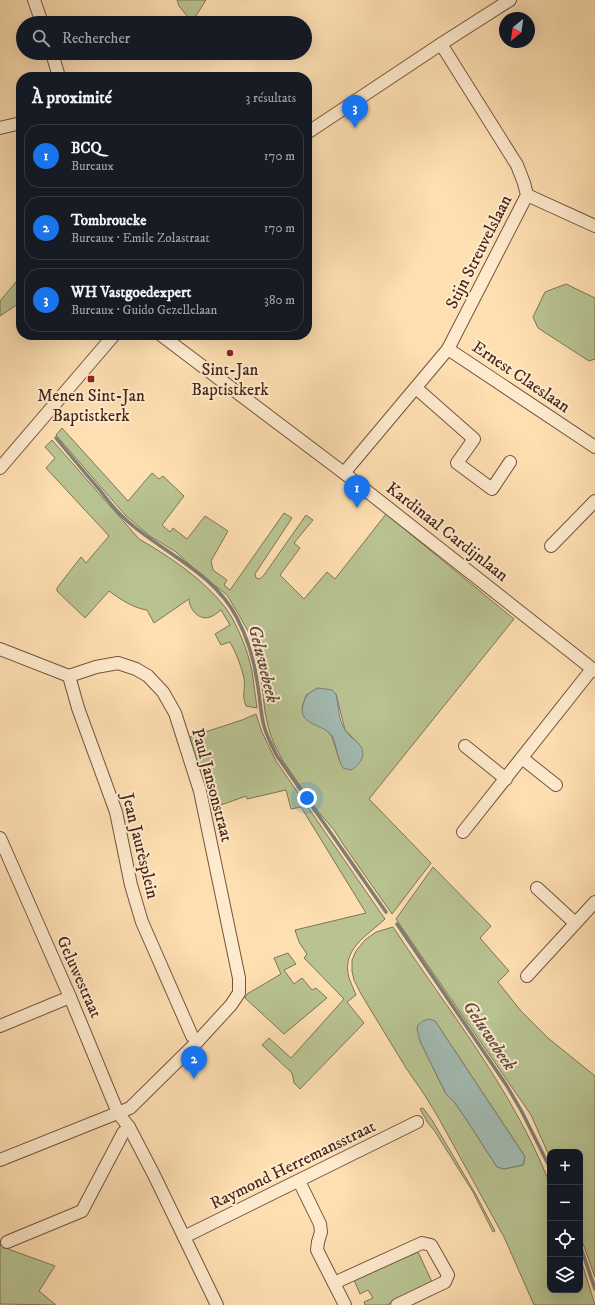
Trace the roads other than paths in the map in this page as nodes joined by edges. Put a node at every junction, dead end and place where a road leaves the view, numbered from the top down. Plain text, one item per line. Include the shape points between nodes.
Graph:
1 (34, 0) edge
2 (510, 0) edge
3 (40, 16) edge
4 (441, 44) junction
5 (54, 60) edge
6 (58, 72) edge
7 (16, 123) edge
8 (0, 128) edge
9 (312, 130) edge
10 (527, 195) junction
11 (595, 226) edge
12 (110, 340) edge
13 (168, 340) edge
14 (448, 349) junction
15 (416, 388) junction
16 (595, 447) edge
17 (510, 462) dead end
18 (0, 468) edge
19 (344, 473) junction
20 (595, 501) edge
21 (551, 546) dead end
22 (0, 649) edge
23 (594, 670) edge
24 (69, 676) junction
25 (466, 746) dead end
26 (522, 758) junction
27 (506, 779) junction
28 (556, 785) dead end
29 (463, 832) dead end
30 (0, 838) edge
31 (537, 888) dead end
32 (595, 902) edge
33 (575, 923) junction
34 (527, 976) dead end
35 (70, 997) junction
36 (0, 1026) edge
37 (198, 1040) junction
38 (118, 1113) junction
39 (417, 1122) dead end
40 (129, 1127) junction
41 (0, 1160) edge
42 (299, 1181) junction
43 (184, 1237) junction
44 (6, 1242) dead end
45 (334, 1282) junction
46 (217, 1305) edge
47 (345, 1305) edge
48 (397, 1305) edge

1 - 3 street
2 - 4 street
4 - 9 street
4 - 10 street, Stijn Streuvelslaan via 516,165
5 - 6 street
7 - 8 street
10 - 11 street
10 - 14 street, Stijn Streuvelslaan
12 - 18 street
13 - 19 street, Kardinaal Cardijnlaan
14 - 15 street, Stijn Streuvelslaan
14 - 16 street, Ernest Claeslaan
15 - 17 street via 474,439 457,463 492,489
15 - 19 street, Stijn Streuvelslaan
19 - 23 street, Kardinaal Cardijnlaan
20 - 21 street
22 - 24 street
23 - 26 street
24 - 37 street, Jean Jaurèsplein via 116,812 131,885 142,922 192,1036
24 - 37 street, Paul Jansonstraat via 118,663 136,669 148,676 163,692 175,714 200,791 239,978 238,993 231,1005
25 - 27 street
26 - 27 street
26 - 28 street
27 - 29 street
30 - 35 street, Geluwestraat
31 - 33 street
32 - 33 street
33 - 34 street
35 - 36 street
35 - 38 street, Geluwestraat
37 - 38 street via 130,1108
38 - 40 street, Geluwestraat
38 - 41 street
39 - 42 street, Raymond Herremansstraat
40 - 43 street, Geluwestraat
40 - 44 street via 123,1133 82,1211
42 - 43 street, Raymond Herremansstraat
42 - 45 street via 320,1224 317,1250
43 - 46 street, Geluwestraat
45 - 47 street
45 - 48 street via 422,1243 431,1245 448,1275 445,1282

